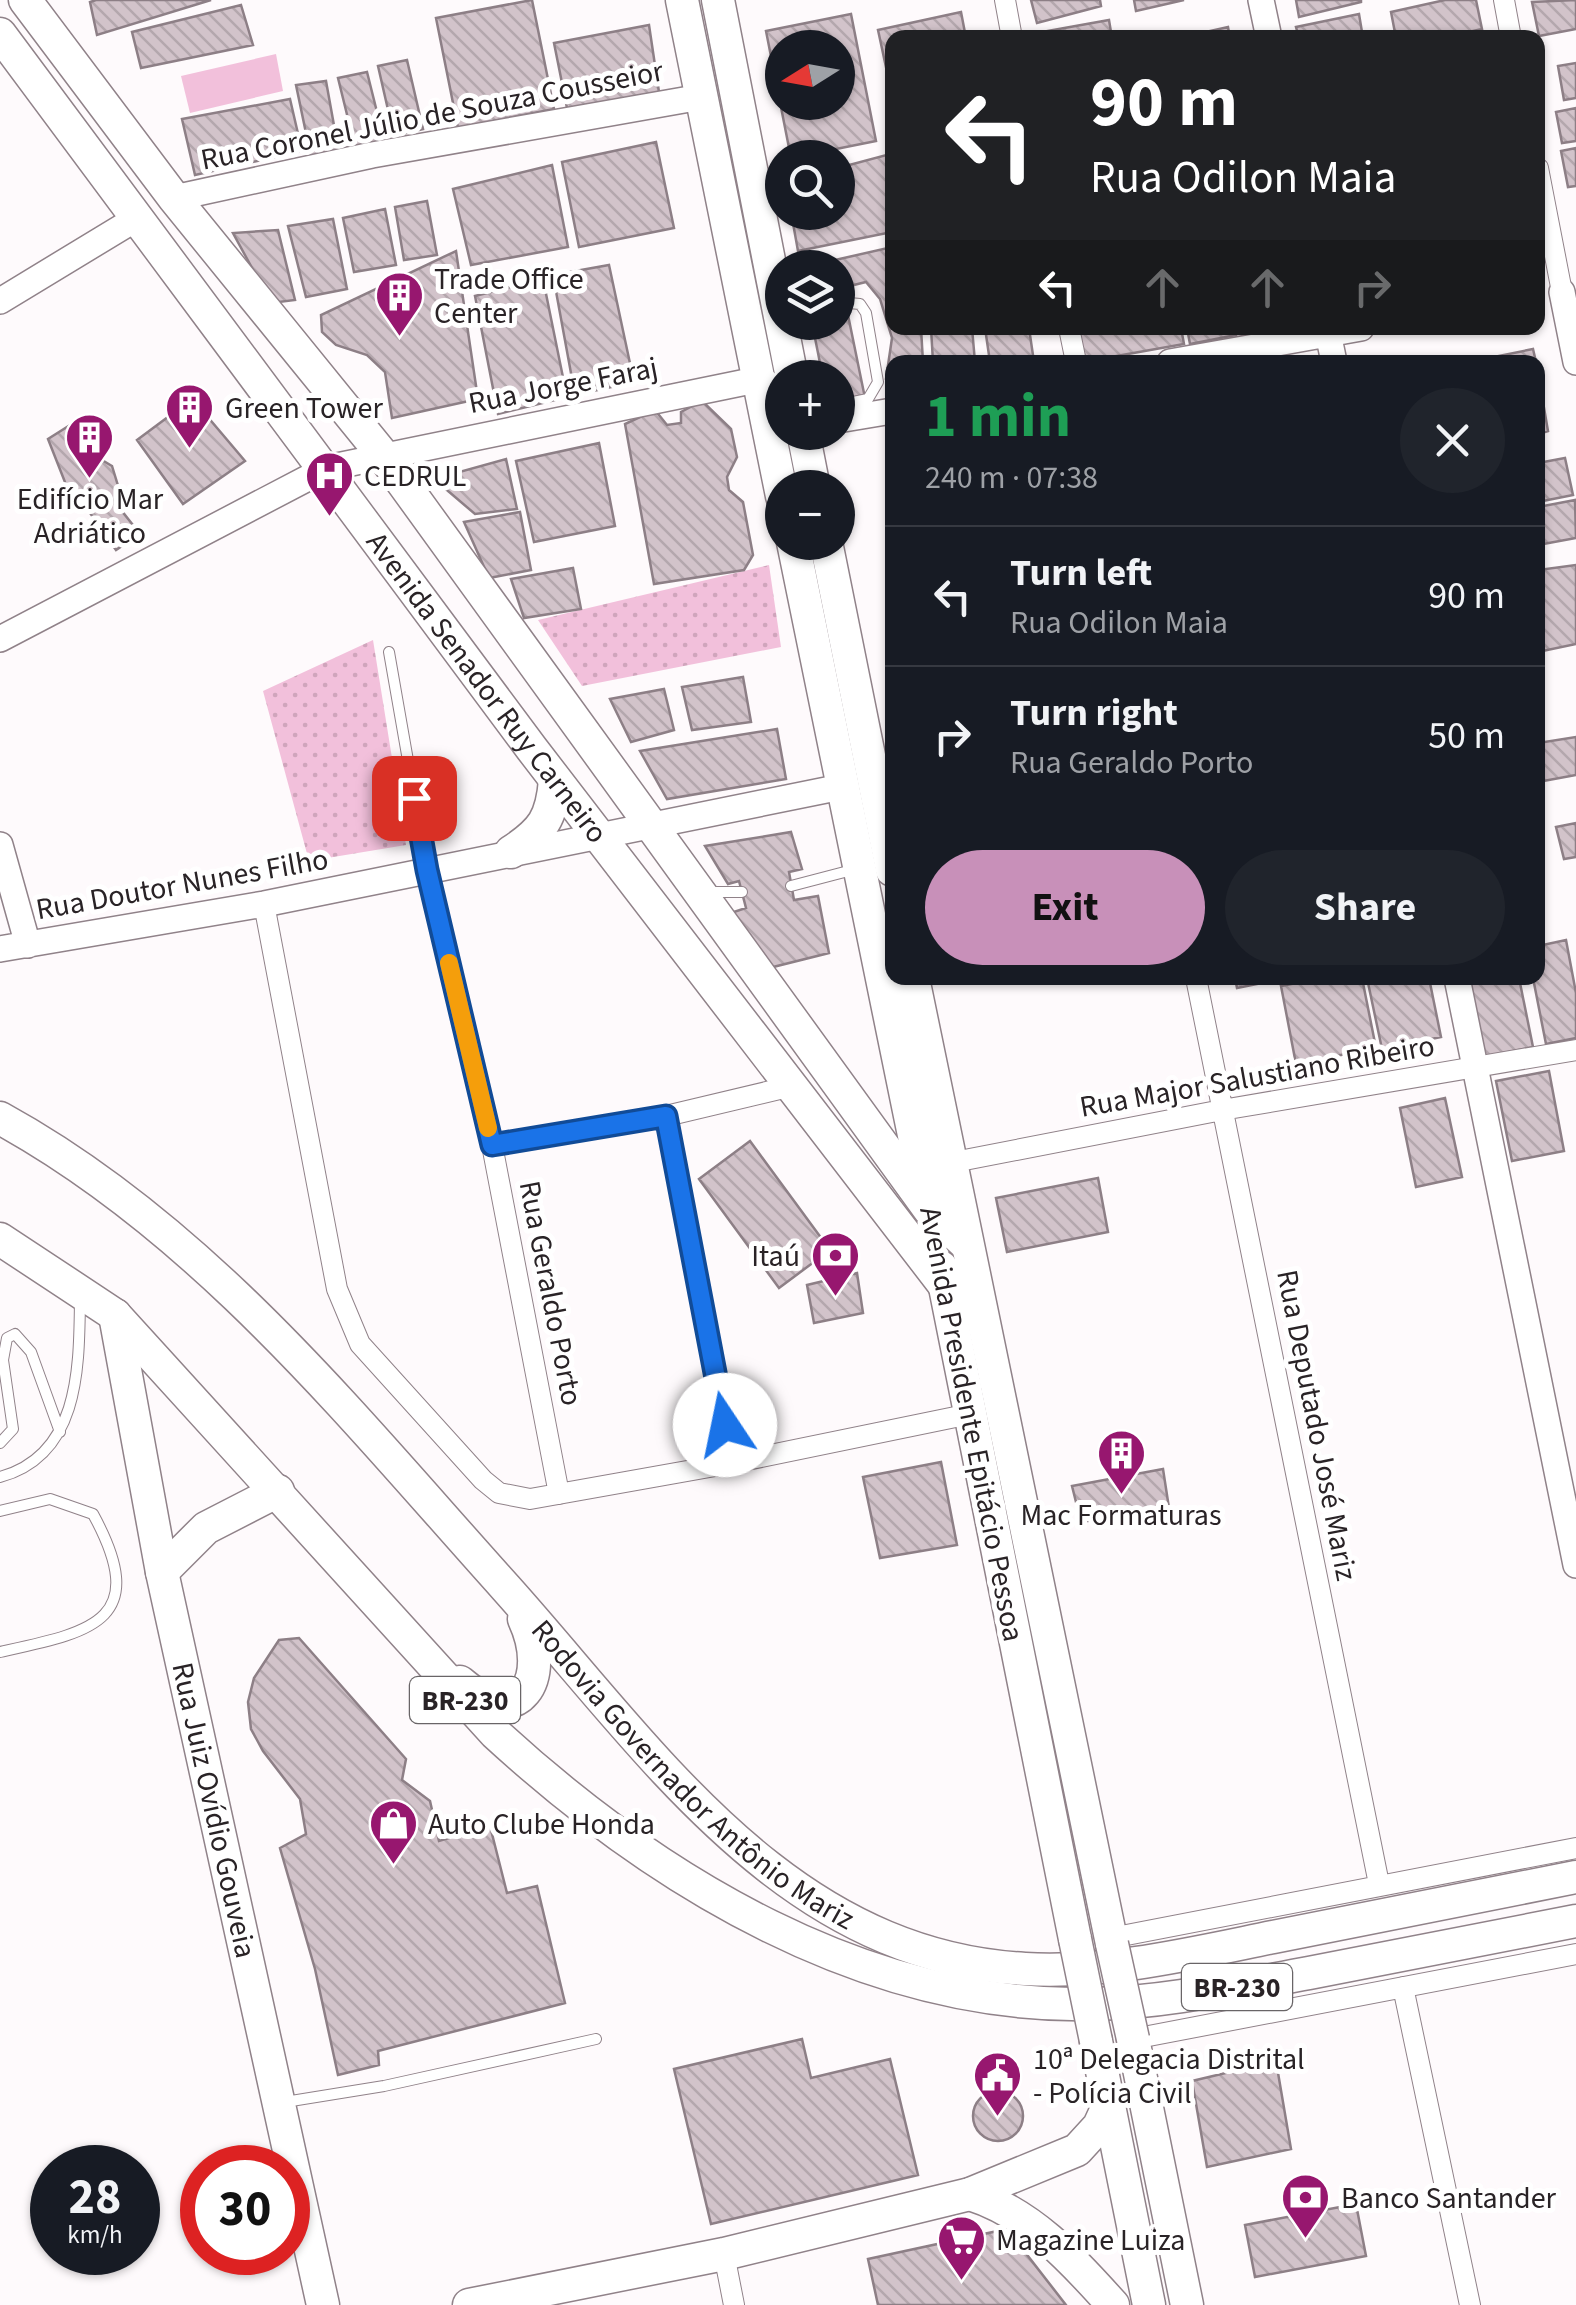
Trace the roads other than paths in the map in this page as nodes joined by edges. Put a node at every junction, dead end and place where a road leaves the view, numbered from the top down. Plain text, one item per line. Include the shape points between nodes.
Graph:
1 (25, 0) edge
2 (682, 0) edge
3 (718, 0) edge
4 (1005, 0) edge
5 (1261, 0) edge
6 (1504, 0) edge
7 (1011, 30) edge
8 (1267, 30) edge
9 (1510, 30) edge
10 (0, 34) edge
11 (702, 97) junction
12 (174, 198) junction
13 (1545, 210) edge
14 (137, 218) junction
15 (769, 250) edge
16 (1559, 293) edge
17 (0, 301) edge
18 (855, 304) edge
19 (1303, 335) edge
20 (1205, 355) edge
21 (1576, 362) edge
22 (756, 380) junction
23 (765, 382) edge
24 (855, 402) edge
25 (885, 412) edge
26 (855, 417) edge
27 (765, 419) edge
28 (772, 450) edge
29 (382, 454) junction
30 (327, 468) junction
31 (776, 470) edge
32 (797, 560) edge
33 (829, 560) edge
34 (0, 639) edge
35 (390, 652) dead end
36 (555, 780) junction
37 (846, 786) junction
38 (650, 824) junction
39 (597, 834) junction
40 (0, 845) edge
41 (511, 852) junction
42 (877, 869) edge
43 (427, 870) junction
44 (791, 886) dead end
45 (700, 892) junction
46 (742, 892) dead end
47 (264, 904) junction
48 (885, 921) edge
49 (28, 945) junction
50 (0, 949) edge
51 (895, 985) edge
52 (914, 985) edge
53 (1197, 985) edge
54 (1458, 985) edge
55 (1576, 1050) edge
56 (1475, 1068) junction
57 (792, 1086) junction
58 (1222, 1110) junction
59 (666, 1116) junction
60 (0, 1118) edge
61 (492, 1145) junction
62 (949, 1163) junction
63 (929, 1209) junction
64 (0, 1239) edge
65 (966, 1243) junction
66 (945, 1286) junction
67 (80, 1289) junction
68 (116, 1315) junction
69 (970, 1414) junction
70 (60, 1432) junction
71 (0, 1443) edge
72 (732, 1464) junction
73 (0, 1477) edge
74 (278, 1491) junction
75 (558, 1494) junction
76 (0, 1511) edge
77 (1576, 1565) edge
78 (162, 1572) junction
79 (504, 1586) junction
80 (412, 1640) junction
81 (0, 1652) edge
82 (1576, 1848) edge
83 (1576, 1877) edge
84 (1380, 1884) junction
85 (1576, 1922) edge
86 (1112, 1941) junction
87 (1576, 1954) edge
88 (1403, 1987) junction
89 (596, 2039) dead end
90 (1133, 2039) junction
91 (279, 2102) junction
92 (1110, 2102) junction
93 (970, 2194) junction
94 (724, 2254) junction
95 (323, 2305) edge
96 (469, 2305) edge
97 (734, 2305) edge
98 (1113, 2305) edge
99 (1149, 2305) edge
100 (1187, 2305) edge
101 (1470, 2305) edge

1 - 12 main road, Avenida Senador Ruy Carneiro
2 - 11 main road
3 - 15 main road
4 - 7 street
5 - 8 street
6 - 9 street
10 - 14 main road, Avenida Senador Ruy Carneiro
11 - 12 street, Rua Coronel Júlio de Souza Cousseior via 372,155
11 - 22 main road
12 - 29 main road, Avenida Senador Ruy Carneiro
13 - 16 street
14 - 17 street
14 - 30 main road, Avenida Senador Ruy Carneiro
16 - 21 street
18 - 24 lane via 866,314 878,382 868,399
19 - 20 street
22 - 23 street
22 - 27 main road
22 - 29 street, Rua Jorge Faraj
25 - 26 street
28 - 31 main road
29 - 30 street, Rua Jorge Faraj
29 - 38 main road, Avenida Senador Ruy Carneiro
30 - 34 street, Rua Jorge Faraj
30 - 36 main road, Avenida Senador Ruy Carneiro
32 - 37 main road, Avenida Presidente Epitácio Pessoa
33 - 42 main road, Avenida Presidente Epitácio Pessoa
35 - 43 lane
36 - 39 main road, Avenida Senador Ruy Carneiro
36 - 41 main road via 549,820
37 - 38 street, Rua Doutor Nunes Filho
37 - 42 main road, Avenida Presidente Epitácio Pessoa
38 - 39 street, Rua Doutor Nunes Filho
38 - 45 main road, Avenida Senador Ruy Carneiro
39 - 41 street, Rua Doutor Nunes Filho
39 - 57 main road, Avenida Senador Ruy Carneiro
40 - 49 street
41 - 43 street, Rua Doutor Nunes Filho
42 - 44 lane
42 - 48 main road, Avenida Presidente Epitácio Pessoa
43 - 47 street, Rua Doutor Nunes Filho
43 - 61 street, Rua Geraldo Porto
45 - 46 lane
45 - 63 main road, Avenida Senador Ruy Carneiro
47 - 49 street, Rua Doutor Nunes Filho
47 - 75 street via 344,1311 376,1364 499,1494
49 - 50 street, Rua Doutor Nunes Filho
51 - 63 main road, Avenida Presidente Epitácio Pessoa
52 - 62 main road, Avenida Presidente Epitácio Pessoa
53 - 58 street, Rua Deputado José Mariz
54 - 56 street
55 - 56 street, Rua Major Salustiano Ribeiro
56 - 58 street, Rua Major Salustiano Ribeiro
56 - 77 street
57 - 59 street
57 - 66 main road, Avenida Senador Ruy Carneiro
58 - 62 street, Rua Major Salustiano Ribeiro
58 - 84 street, Rua Deputado José Mariz
59 - 61 street
59 - 72 street
60 - 79 main road, Rodovia Governador Antônio Mariz / BR-230 via 116,1190 190,1252 279,1337
61 - 75 street, Rua Geraldo Porto
62 - 65 main road, Avenida Presidente Epitácio Pessoa
63 - 65 main road
63 - 66 main road, Avenida Presidente Epitácio Pessoa
64 - 67 main road, Rodovia Governador Antônio Mariz / BR-230
65 - 86 main road, Avenida Presidente Epitácio Pessoa
66 - 69 main road, Avenida Presidente Epitácio Pessoa
67 - 68 main road, Rodovia Governador Antônio Mariz / BR-230
67 - 70 lane via 78,1374
68 - 74 main road, Rodovia Governador Antônio Mariz / BR-230
68 - 78 main road, Rua Juiz Ovídio Gouveia
69 - 72 street
69 - 92 main road, Avenida Presidente Epitácio Pessoa, bridge
70 - 71 lane via 31,1352 15,1334 2,1351 13,1430
70 - 73 lane via 36,1460
72 - 75 street
74 - 78 main road via 206,1528
74 - 80 main road, Rodovia Governador Antônio Mariz / BR-230
76 - 81 lane via 50,1499 93,1514 108,1541 116,1583 114,1603 94,1627
78 - 91 main road, Rua Juiz Ovídio Gouveia
79 - 80 main road via 536,1655 534,1682 516,1697 498,1702 471,1692
79 - 83 main road, Rodovia Governador Antônio Mariz / BR-230 via 740,1844 846,1922 912,1950 1028,1970 1092,1966 1182,1955
80 - 85 main road, Rodovia Governador Antônio Mariz / BR-230 via 495,1733 613,1832 708,1893 804,1943 896,1977 1053,2004 1130,2003
82 - 84 street
84 - 86 street
86 - 90 main road, Avenida Presidente Epitácio Pessoa, bridge
87 - 88 street
88 - 90 street
88 - 101 street
89 - 91 lane
90 - 100 main road, Avenida Presidente Epitácio Pessoa
91 - 95 main road, Rua Juiz Ovídio Gouveia
92 - 93 main road via 1077,2150
92 - 99 main road, Avenida Presidente Epitácio Pessoa
93 - 94 main road
93 - 98 main road via 1004,2206 1035,2228
94 - 96 main road
94 - 97 street

